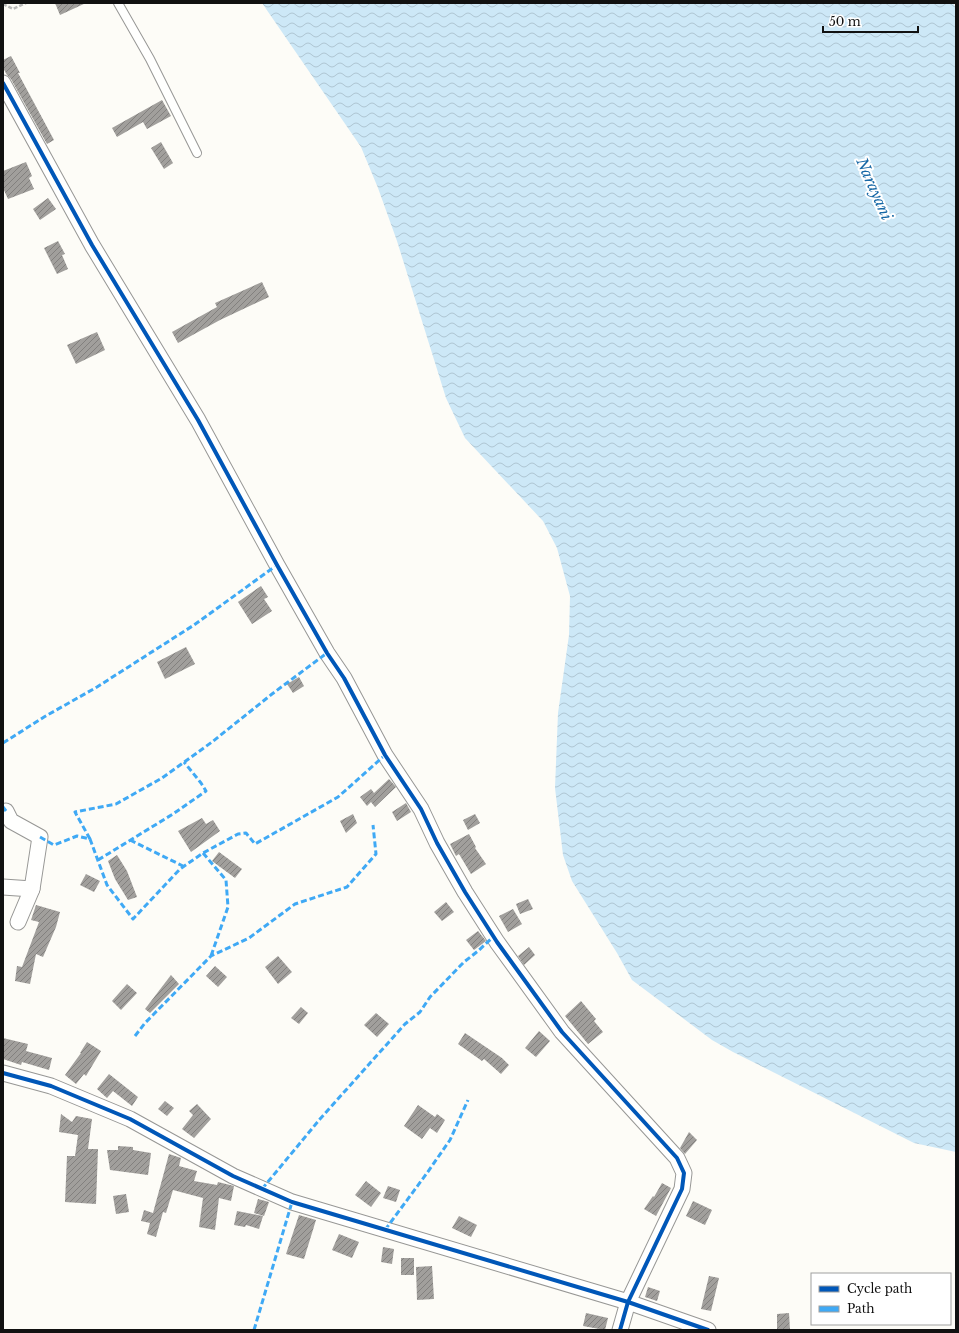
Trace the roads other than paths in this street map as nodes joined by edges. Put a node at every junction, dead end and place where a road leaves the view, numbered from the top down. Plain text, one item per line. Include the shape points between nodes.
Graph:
1 (118, 3) edge
2 (3, 83) edge
3 (197, 153) dead end
4 (6, 811) dead end
5 (3, 887) edge
6 (32, 889) junction
7 (18, 922) dead end
8 (3, 1073) edge
9 (628, 1302) junction
10 (620, 1330) edge
11 (708, 1330) edge

1 - 3 lane via 150,59
2 - 9 street via 92,245 198,420 281,572 344,678 385,755 421,809 437,844 465,892 497,942 562,1032 677,1158 684,1173 682,1189
4 - 6 street via 11,821 40,837
5 - 6 street
6 - 7 street
8 - 9 street via 51,1086 130,1119 233,1176 292,1202
9 - 10 street
9 - 11 street

